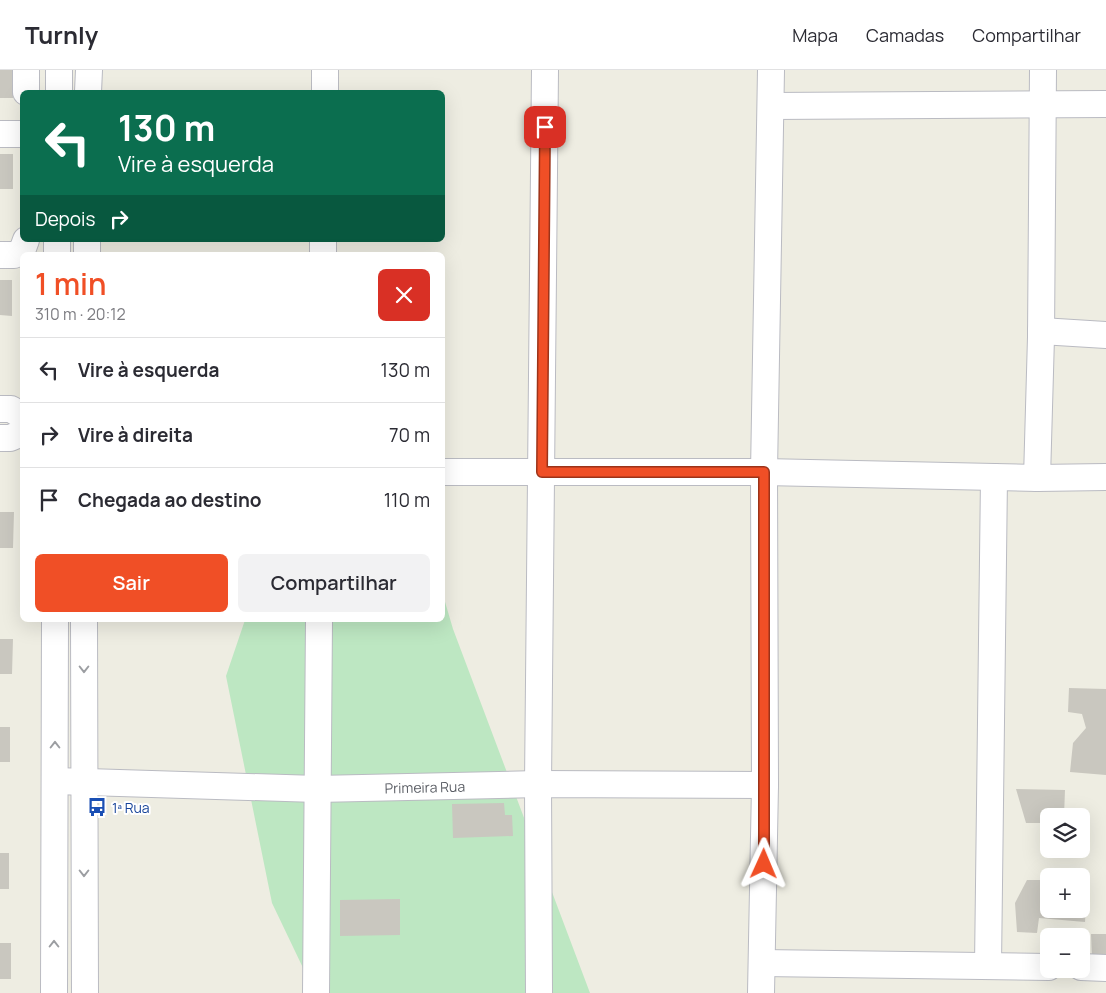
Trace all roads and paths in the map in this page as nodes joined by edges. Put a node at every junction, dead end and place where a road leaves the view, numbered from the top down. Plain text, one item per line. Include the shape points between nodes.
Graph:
1 (26, 70) edge
2 (59, 70) edge
3 (89, 70) edge
4 (325, 70) edge
5 (546, 70) edge
6 (771, 70) edge
7 (1043, 70) edge
8 (26, 90) edge
9 (59, 90) edge
10 (88, 90) edge
11 (325, 90) edge
12 (1041, 104) junction
13 (1106, 104) edge
14 (771, 106) junction
15 (0, 134) edge
16 (20, 134) edge
17 (20, 252) edge
18 (0, 255) edge
19 (1041, 331) junction
20 (1106, 336) edge
21 (0, 409) edge
22 (20, 415) edge
23 (20, 434) edge
24 (0, 438) edge
25 (445, 472) edge
26 (542, 472) junction
27 (764, 472) junction
28 (994, 477) junction
29 (1106, 477) edge
30 (1038, 478) junction
31 (55, 622) edge
32 (84, 622) edge
33 (318, 622) edge
34 (55, 781) junction
35 (84, 782) junction
36 (538, 784) junction
37 (765, 785) junction
38 (317, 789) junction
39 (762, 963) junction
40 (988, 966) junction
41 (1040, 967) edge
42 (1090, 967) edge
43 (1106, 968) edge
44 (54, 993) edge
45 (85, 993) edge
46 (316, 993) edge
47 (539, 993) edge
48 (761, 993) edge

1 - 8 street
2 - 9 street
3 - 10 street
4 - 11 street
5 - 26 street
6 - 14 street
7 - 12 street
12 - 13 street
12 - 14 street
12 - 19 street
14 - 27 street
15 - 16 street
17 - 18 street
19 - 20 street
19 - 30 street
21 - 22 street via 12,409
23 - 24 street
25 - 26 street
26 - 27 street
26 - 36 street
27 - 28 street
27 - 37 street
28 - 30 street
28 - 40 street
29 - 30 street
34 -> 31 street
32 -> 35 street
33 - 38 street
34 - 35 street, Primeira Rua
44 -> 34 street
35 - 38 street, Primeira Rua
35 -> 45 street
36 - 37 street, Primeira Rua
36 - 38 street, Primeira Rua
36 - 47 street
37 - 39 street
38 - 46 street
39 - 40 street
39 - 48 street
40 - 41 street
42 - 43 street

